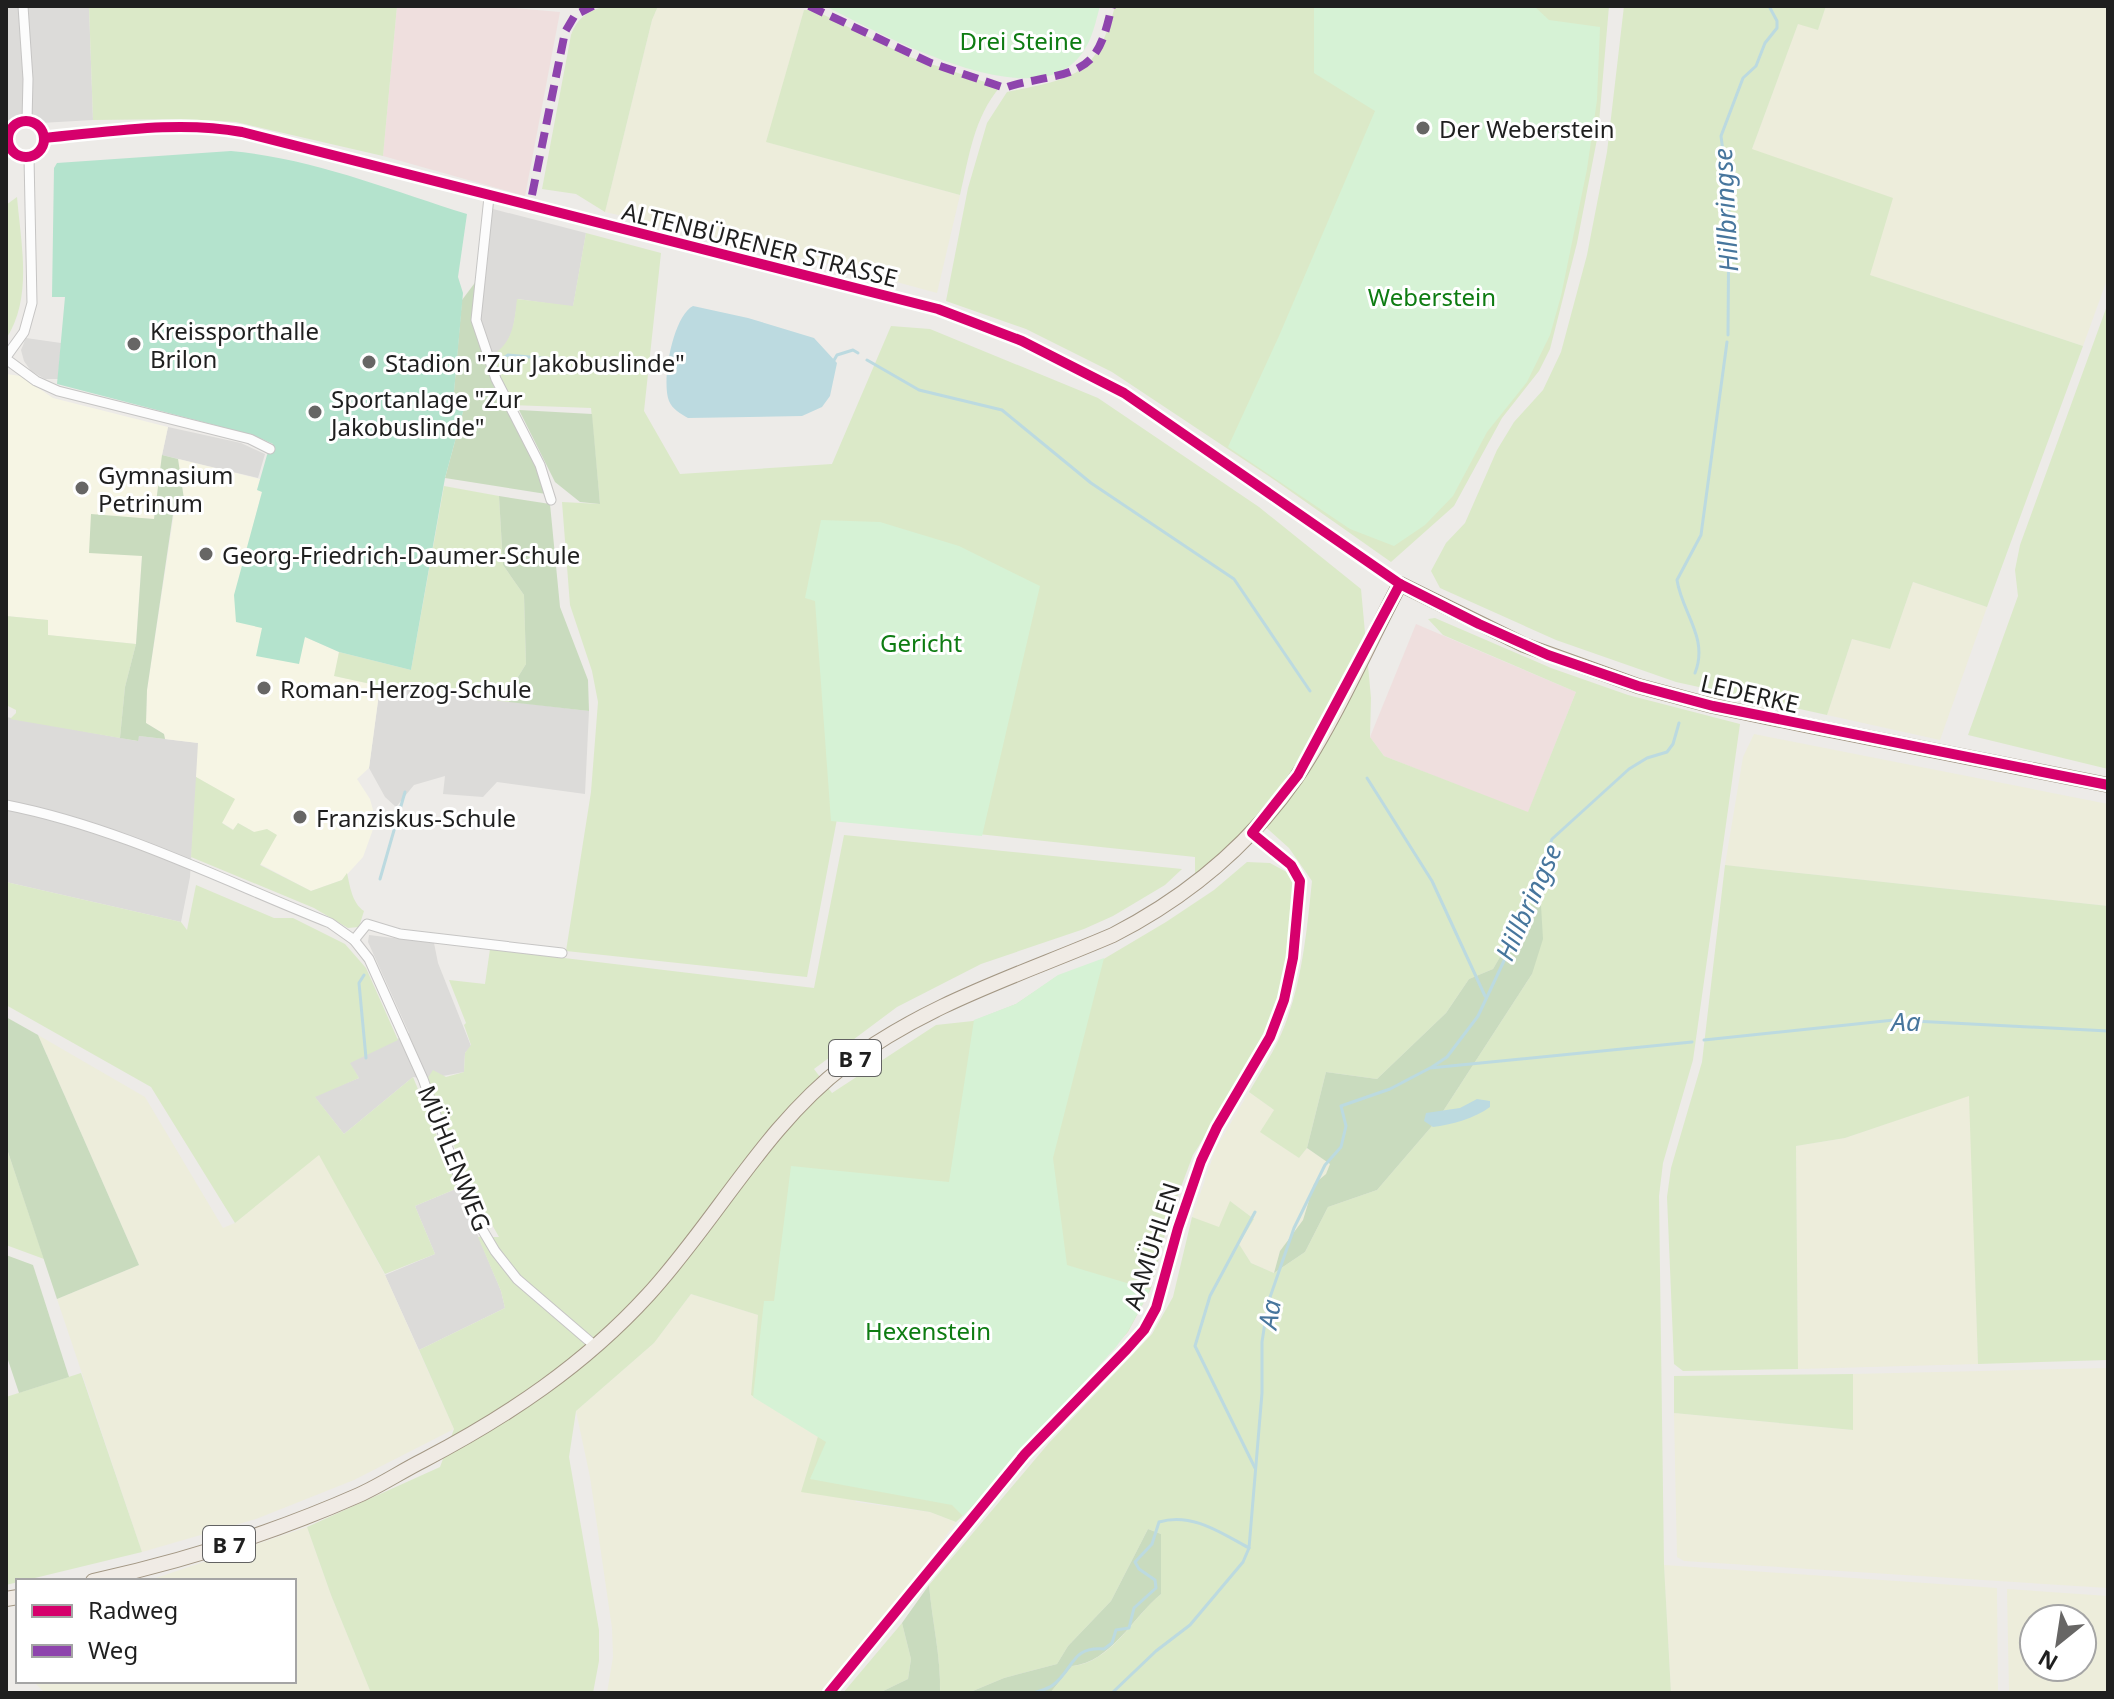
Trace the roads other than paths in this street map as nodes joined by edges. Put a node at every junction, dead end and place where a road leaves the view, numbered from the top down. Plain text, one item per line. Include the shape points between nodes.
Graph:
1 (23, 6) edge
2 (27, 121) junction
3 (44, 138) junction
4 (7, 141) edge
5 (29, 157) junction
6 (489, 197) junction
7 (6, 358) edge
8 (270, 449) dead end
9 (551, 500) dead end
10 (1400, 584) junction
11 (2108, 785) edge
12 (6, 805) edge
13 (1252, 833) junction
14 (354, 940) junction
15 (562, 953) dead end
16 (595, 1346) junction
17 (102, 1579) edge
18 (829, 1693) edge

1 - 2 street
2 - 3 street via 40,128
2 - 4 street via 13,127
3 - 5 street via 40,151
3 - 6 street, ALTENBÜRENER STRASSE via 135,129 223,129
4 - 5 street via 17,155
5 - 7 street via 32,303 24,332
6 - 9 street via 476,320 496,379 540,465
6 - 10 street, ALTENBÜRENER STRASSE via 938,309 1022,341 1124,393
7 - 8 street via 58,391 250,439
10 - 11 main road, LEDERKE via 1536,650 1638,686 1713,706
10 - 13 main road, B 7 via 1298,775
12 - 14 street, MÜHLENWEG via 142,846 330,923
13 - 16 main road, B 7 via 1163,909 921,1015 842,1067 773,1138 653,1290
13 - 18 street, AAMÜHLEN via 1291,865 1300,881 1293,958 1270,1037 1201,1161 1156,1308 1127,1349 1025,1454
14 - 15 street via 367,924 400,934
14 - 16 street, MÜHLENWEG via 392,1006 458,1175 495,1251 517,1279
16 - 17 main road, B 7 via 532,1398 361,1494 176,1562

